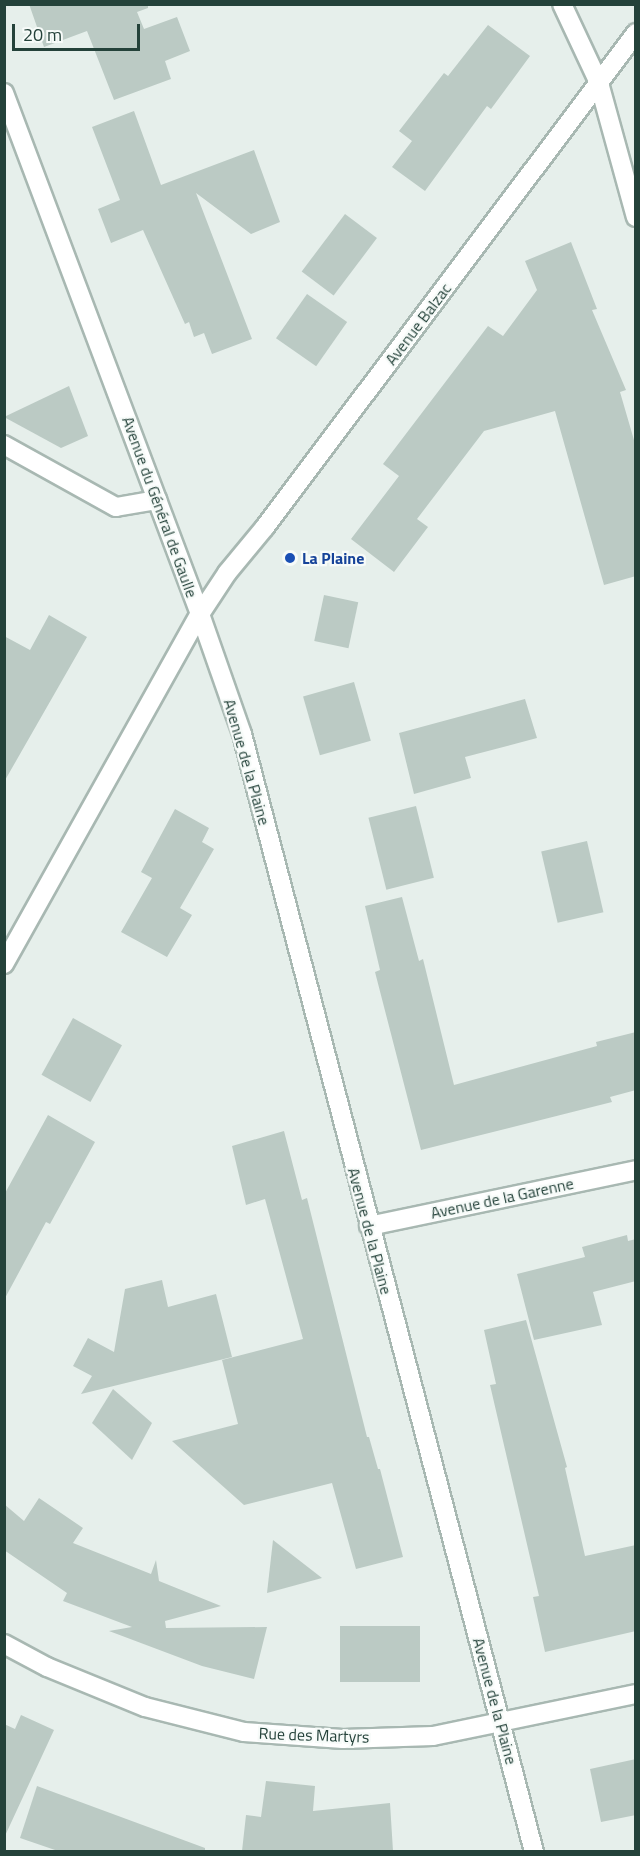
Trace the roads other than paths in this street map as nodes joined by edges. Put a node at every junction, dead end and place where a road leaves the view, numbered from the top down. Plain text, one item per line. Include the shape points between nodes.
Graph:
1 (562, 4) edge
2 (636, 33) edge
3 (600, 83) junction
4 (4, 93) edge
5 (636, 217) edge
6 (4, 445) edge
7 (158, 500) junction
8 (200, 614) junction
9 (4, 964) edge
10 (636, 1170) edge
11 (369, 1227) junction
12 (4, 1644) edge
13 (636, 1694) edge
14 (501, 1724) junction
15 (534, 1851) edge

1 - 3 street
2 - 3 street, Avenue Balzac
3 - 5 street
3 - 8 street, Avenue Balzac via 227,573
4 - 7 street, Avenue du Général de Gaulle
6 - 7 street via 116,507
7 - 8 street, Avenue du Général de Gaulle
8 - 9 street, Avenue du Général de Gaulle
8 - 11 street, Avenue de la Plaine via 242,734
10 - 11 street, Avenue de la Garenne
11 - 14 street, Avenue de la Plaine
12 - 14 street, Rue des Martyrs via 47,1667 145,1707 244,1732 377,1738 433,1736
13 - 14 street, Rue des Martyrs
14 - 15 street, Avenue de la Plaine

